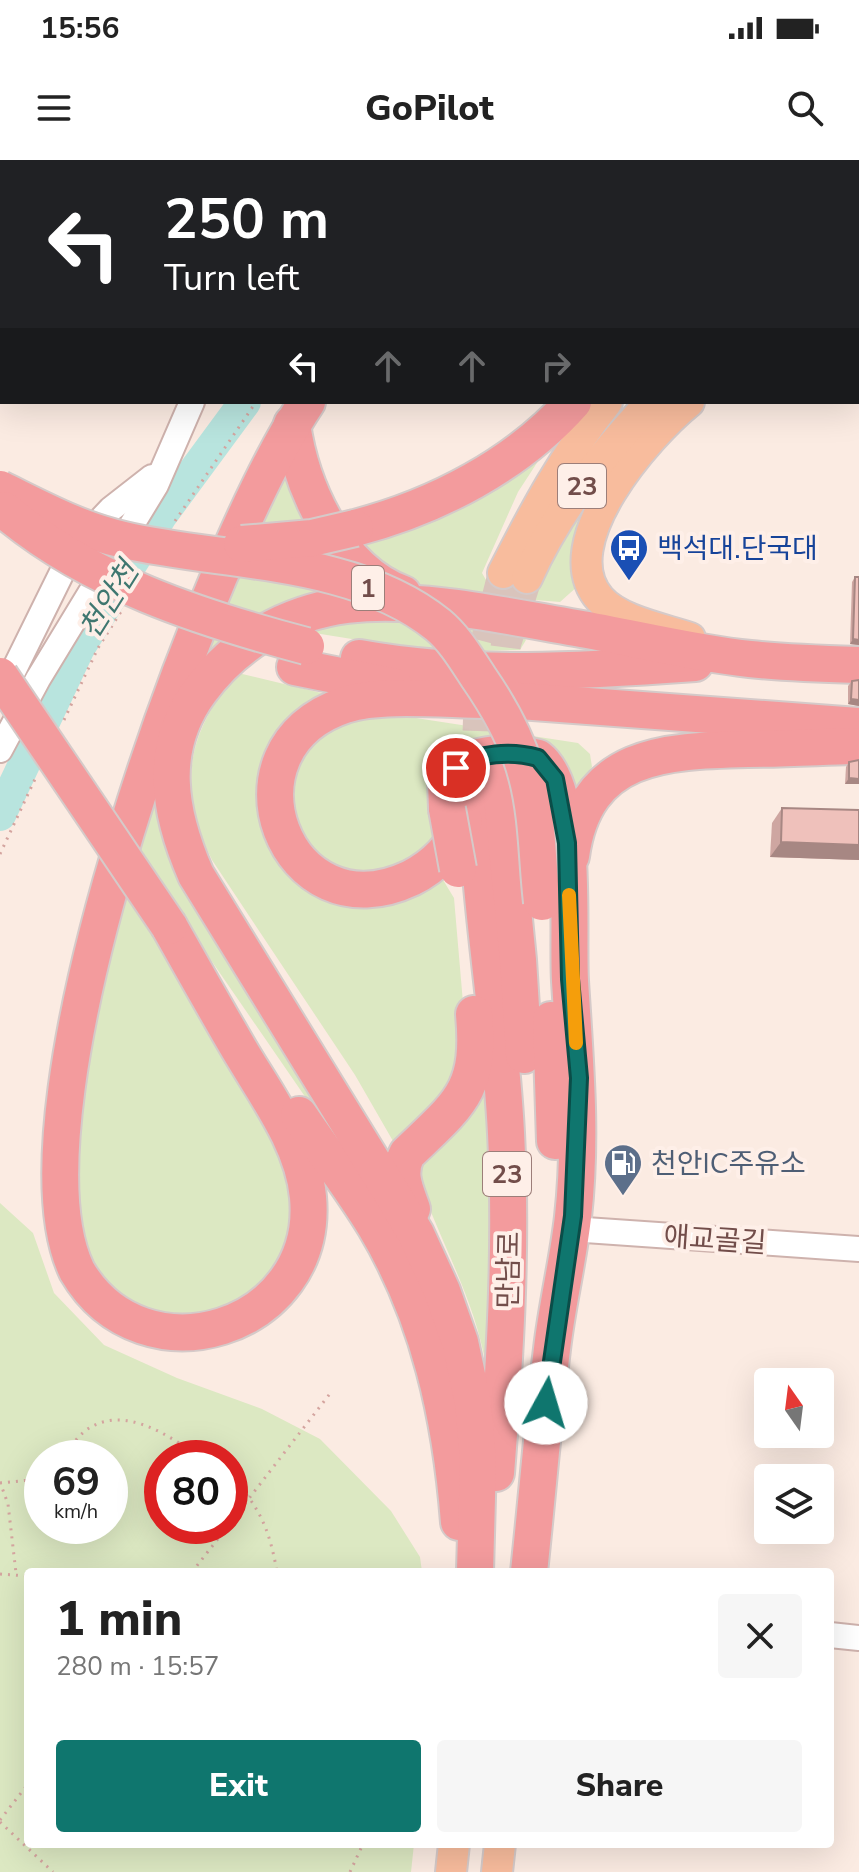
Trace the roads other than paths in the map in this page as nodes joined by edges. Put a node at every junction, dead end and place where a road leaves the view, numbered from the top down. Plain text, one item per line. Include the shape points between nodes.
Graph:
1 (191, 404) edge
2 (571, 404) edge
3 (605, 404) edge
4 (649, 404) edge
5 (686, 404) edge
6 (299, 407) edge
7 (160, 470) junction
8 (0, 488) edge
9 (0, 507) edge
10 (0, 539) edge
11 (450, 609) junction
12 (300, 657) junction
13 (749, 659) junction
14 (859, 665) edge
15 (0, 676) edge
16 (0, 697) edge
17 (486, 700) junction
18 (859, 726) edge
19 (859, 746) edge
20 (0, 750) edge
21 (488, 777) junction
22 (569, 873) junction
23 (169, 926) junction
24 (571, 1229) junction
25 (859, 1249) edge
26 (442, 1291) junction
27 (552, 1346) junction
28 (462, 1568) edge
29 (475, 1568) edge
30 (485, 1568) edge
31 (519, 1568) edge
32 (529, 1568) edge
33 (834, 1635) edge
34 (859, 1638) edge
35 (454, 1848) edge
36 (500, 1848) edge
37 (451, 1872) edge
38 (497, 1872) edge

1 - 7 street
2 - 8 highway, bridge via 529,443 451,493 405,514 284,542 208,542 99,520
3 - 4 main road, 23 via 541,497 515,576 609,447
5 - 13 main road via 633,456 595,525 586,550 587,570 600,600 623,614
6 - 11 highway via 297,457 340,546 389,588
6 - 23 highway via 172,679 142,762 92,924 65,1046 54,1130 58,1214 76,1270 102,1304 162,1333 181,1334 226,1326 249,1315 287,1283 299,1263 309,1201 298,1151
7 - 16 street via 102,517 74,548
7 - 20 street
8 - 27 highway, 1, bridge via 70,524 120,539 350,580 437,624 489,692 519,750 536,821 557,1196
9 - 12 highway, bridge via 70,556 134,588
10 - 12 highway via 145,616 256,659
11 - 13 highway
11 - 26 highway via 345,605 299,617 246,643 192,702 178,728 170,776 182,842 196,875 416,1234
12 - 13 highway via 491,670
12 - 17 highway via 376,685
13 - 14 highway
15 - 23 highway, bridge
17 - 18 highway
17 - 21 highway via 347,704 315,719 288,747 276,774 273,806 281,836 313,874 342,887 390,888 442,857
19 - 22 highway via 691,750 641,759 621,770 592,801 580,822
21 - 30 highway, 만남로 / 23 via 480,872 500,1042 508,1212 507,1339
21 - 31 highway, 만남로 / 23 via 518,960 530,1171 531,1303
22 - 24 highway via 570,979 579,1078
22 - 26 highway, bridge via 555,779 538,758 491,755 464,762 446,780 477,1048 473,1078 461,1101 407,1154 400,1171
23 - 28 highway via 391,1255 434,1360 447,1424
24 - 25 street, 애교골길
24 - 27 highway
26 - 29 highway via 473,1403 479,1485
27 - 32 highway, 1
33 - 34 street
35 - 37 main road
36 - 38 main road

